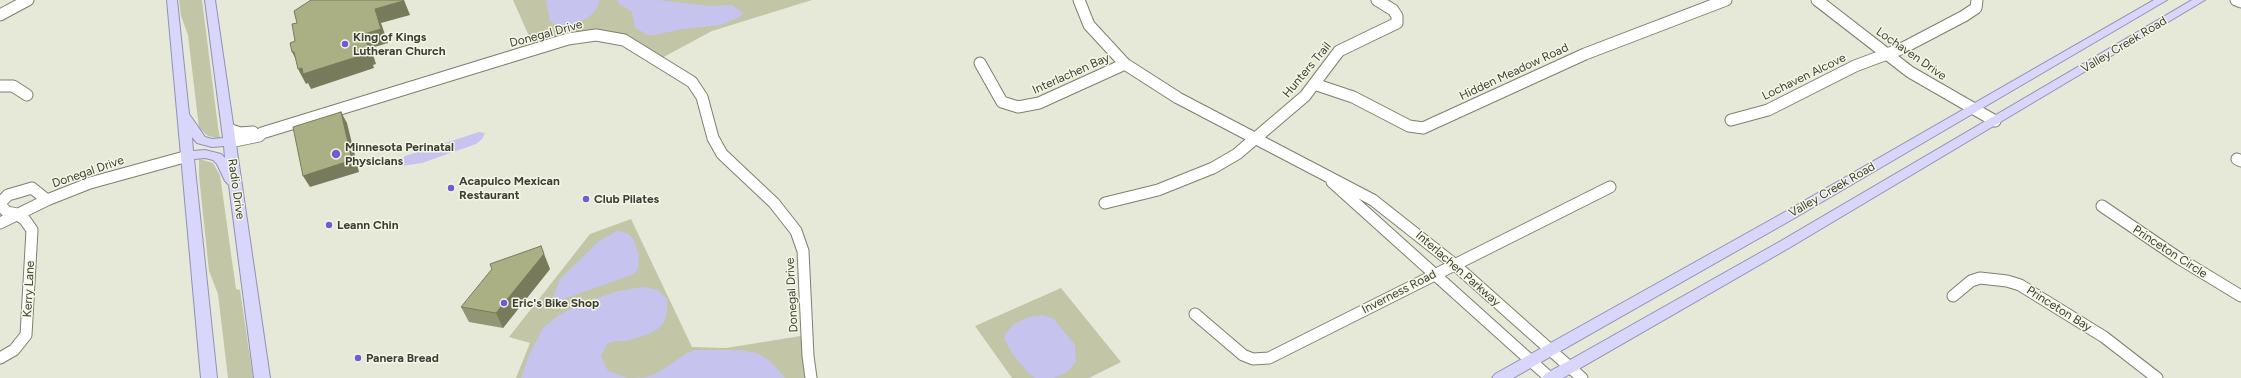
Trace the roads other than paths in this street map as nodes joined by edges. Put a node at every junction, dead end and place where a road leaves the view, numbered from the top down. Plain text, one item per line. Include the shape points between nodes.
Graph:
1 (172, 0) edge
2 (210, 0) edge
3 (1079, 0) edge
4 (1377, 0) edge
5 (1817, 0) edge
6 (1977, 0) edge
7 (2162, 0) edge
8 (2200, 0) edge
9 (2236, 0) edge
10 (1721, 1) edge
11 (26, 2) edge
12 (2241, 2) edge
13 (37, 4) dead end
14 (0, 15) edge
15 (1887, 55) junction
16 (980, 63) dead end
17 (1125, 64) junction
18 (1314, 84) junction
19 (0, 86) edge
20 (27, 95) dead end
21 (1973, 109) junction
22 (183, 110) junction
23 (1731, 120) dead end
24 (1995, 121) junction
25 (229, 136) junction
26 (1258, 138) junction
27 (188, 156) junction
28 (1324, 175) junction
29 (1610, 186) dead end
30 (236, 192) junction
31 (47, 200) junction
32 (1105, 203) dead end
33 (2102, 206) dead end
34 (17, 214) junction
35 (0, 223) edge
36 (1454, 264) junction
37 (1434, 274) junction
38 (1953, 296) dead end
39 (2241, 296) edge
40 (1195, 314) dead end
41 (1550, 350) junction
42 (0, 358) edge
43 (1531, 361) junction
44 (1569, 367) junction
45 (210, 378) edge
46 (262, 378) edge
47 (811, 378) edge
48 (1500, 378) edge
49 (1550, 378) edge
50 (1582, 378) edge
51 (2157, 378) edge

1 - 22 main road
2 - 25 main road, Radio Drive
3 - 17 street, Interlachen Parkway via 1090,25
4 - 18 street, Hunters Trail via 1393,10 1397,16 1397,23 1339,51
5 - 15 street, Lochaven Drive
6 - 15 street, Lochaven Alcove via 1976,8 1964,16
7 - 21 main road, Valley Creek Road
8 - 24 main road, Valley Creek Road
9 - 12 street
10 - 18 street, Hidden Meadow Road via 1585,54 1423,128 1409,126 1353,97
11 - 13 street
11 - 14 street
15 - 21 street, Lochaven Drive via 1927,83
15 - 23 street, Lochaven Alcove via 1855,66 1768,110
16 - 17 street, Interlachen Bay via 1002,102 1018,107 1039,103
17 - 26 street, Interlachen Parkway via 1158,86
18 - 26 street, Hunters Trail via 1296,106
19 - 20 street via 12,86
21 - 24 street, Lochaven Drive
21 - 41 main road, Valley Creek Road
22 - 25 main road via 200,139 212,143
22 - 27 main road
24 - 44 main road, Valley Creek Road
25 - 30 main road, Radio Drive
25 - 47 street, Donegal Drive via 259,136 568,39 596,36 624,40 692,82 702,97 713,138 722,154 774,203 796,232 803,251
26 - 28 street, Interlachen Parkway
26 - 32 street, Hunters Trail via 1224,162 1179,182 1145,194
27 - 30 main road via 207,154 220,158
27 - 31 street, Donegal Drive via 90,183
27 - 45 main road
28 - 36 street, Interlachen Parkway via 1349,185 1373,200
28 - 37 street, Interlachen Parkway
29 - 36 street, Inverness Road
30 - 46 main road, Radio Drive
31 - 34 street, Donegal Drive
31 - 34 street, Kerry Lane via 32,188 4,198 0,206 7,212
33 - 39 street, Princeton Circle via 2180,260
34 - 35 street, Donegal Drive
34 - 42 street, Kerry Lane via 32,230 27,329 21,343
36 - 37 street, Inverness Road
36 - 41 street, Interlachen Parkway
37 - 40 street, Inverness Road via 1269,358 1253,359 1243,355
37 - 43 street, Interlachen Parkway
38 - 51 street, Princeton Bay via 1971,281 1980,278 2007,280 2020,285 2104,337
41 - 43 main road, Valley Creek Road
41 - 44 street, Interlachen Parkway
43 - 48 main road, Valley Creek Road
43 - 49 street, Interlachen Parkway
44 - 49 main road, Valley Creek Road
44 - 50 street, Interlachen Parkway

